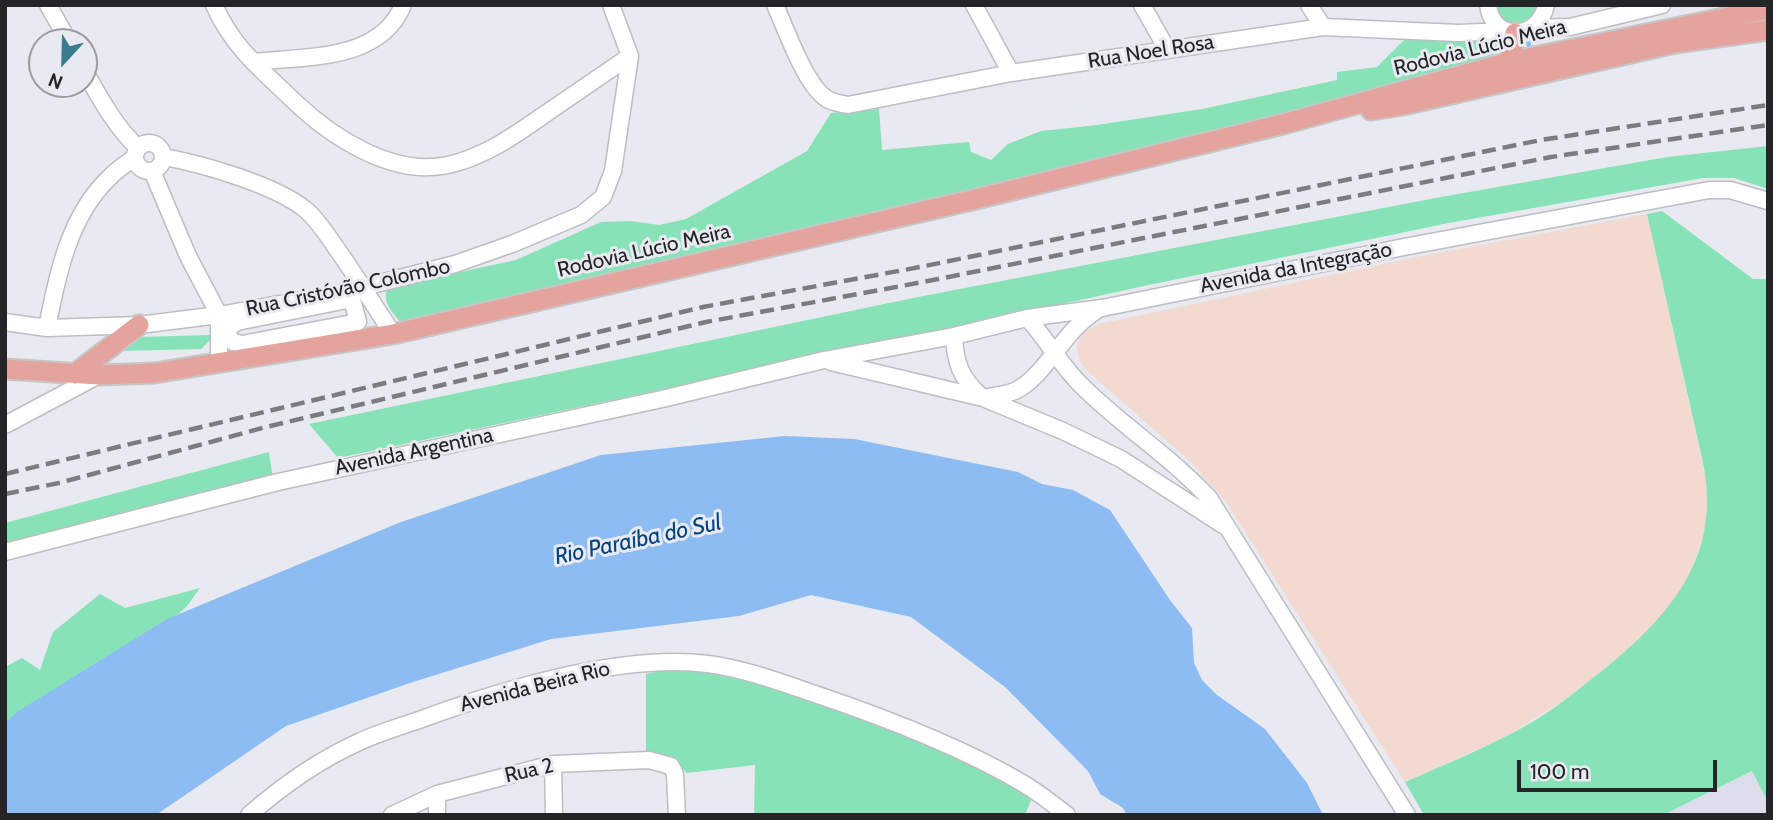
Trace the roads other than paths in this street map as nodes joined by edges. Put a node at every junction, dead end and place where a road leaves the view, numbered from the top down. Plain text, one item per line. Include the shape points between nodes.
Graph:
1 (48, 5) edge
2 (214, 5) edge
3 (611, 5) edge
4 (775, 5) edge
5 (975, 5) edge
6 (1142, 5) edge
7 (1309, 5) edge
8 (1547, 5) edge
9 (1662, 5) edge
10 (1768, 9) edge
11 (398, 10) edge
12 (1488, 10) edge
13 (1768, 24) edge
14 (1322, 27) junction
15 (1570, 27) junction
16 (61, 28) edge
17 (1768, 30) edge
18 (1518, 31) junction
19 (1458, 33) junction
20 (1718, 36) junction
21 (1167, 49) junction
22 (630, 56) junction
23 (253, 62) junction
24 (1510, 62) junction
25 (1011, 73) junction
26 (98, 95) edge
27 (1287, 123) junction
28 (136, 153) junction
29 (164, 157) junction
30 (152, 172) junction
31 (1768, 201) edge
32 (364, 288) junction
33 (1102, 308) junction
34 (219, 315) junction
35 (1027, 318) junction
36 (5, 322) edge
37 (358, 322) joint
38 (139, 326) junction
39 (47, 328) junction
40 (393, 334) junction
41 (954, 336) junction
42 (1053, 352) junction
43 (824, 360) junction
44 (219, 363) junction
45 (5, 369) edge
46 (75, 374) junction
47 (99, 375) junction
48 (983, 398) junction
49 (5, 425) edge
50 (1225, 526) junction
51 (5, 552) edge
52 (553, 764) junction
53 (437, 794) junction
54 (249, 815) edge
55 (392, 815) edge
56 (437, 815) edge
57 (554, 815) edge
58 (677, 815) edge
59 (1067, 815) edge
60 (1407, 815) edge

1 - 16 street
2 - 23 street via 235,45
3 - 22 street, Rua Cristóvão Colombo
4 - 25 street, Rua Noel Rosa via 813,85 834,103 848,105
5 - 25 street
6 - 21 street
7 - 14 street
8 - 15 street
8 - 18 street via 1545,14
9 - 15 street, Rua Noel Rosa
10 - 24 main road, Rodovia Lúcio Meira
11 - 23 street via 379,38 365,46
12 - 18 street
12 - 19 street, Rua Noel Rosa
13 - 20 main road
14 - 19 street, Rua Noel Rosa
14 - 21 street, Rua Noel Rosa
15 - 18 street, Rua Noel Rosa
17 - 20 main road, Rodovia Lúcio Meira
18 - 19 street, Rua Noel Rosa
18 - 24 main road
20 - 27 main road, Rodovia Lúcio Meira via 1403,105
21 - 25 street, Rua Noel Rosa
22 - 23 street via 481,155 445,165 413,166 350,143 313,119
22 - 32 street, Rua Cristóvão Colombo via 613,171 603,197 581,215 512,244
24 - 27 main road, Rodovia Lúcio Meira
26 - 28 street
27 - 40 main road, Rodovia Lúcio Meira
28 - 29 street via 146,143 156,144
28 - 30 street via 138,167
28 - 39 street via 88,203 72,234
29 - 30 street
29 - 32 street via 208,167 276,192 306,210
30 - 34 street
31 - 33 street, Avenida da Integração via 1730,190 1709,190
32 - 34 street, Rua Cristóvão Colombo
32 - 40 street
33 - 35 street, Avenida da Integração
33 - 42 street via 1083,320
34 - 38 street, Rua Cristóvão Colombo
34 - 44 street
35 - 41 street, Avenida da Integração
35 - 42 street
36 - 39 street, Rua Cristóvão Colombo
37 - 37 street via 242,344 228,335 237,323 352,299
38 - 39 street, Rua Cristóvão Colombo
38 - 46 main road
40 - 44 main road, Rodovia Lúcio Meira
41 - 43 street, Avenida da Integração
41 - 48 street via 958,368
42 - 48 street via 1030,382
42 - 50 street via 1103,406 1191,478
43 - 48 street
43 - 51 street, Avenida Argentina via 278,482
44 - 47 main road, Rodovia Lúcio Meira via 155,373
45 - 46 main road, Rodovia Lúcio Meira
46 - 47 main road, Rodovia Lúcio Meira
47 - 49 street
48 - 50 street via 1121,459
50 - 60 street
52 - 53 street, Rua 2
52 - 57 street
52 - 58 street, Rua 2 via 649,760 671,766
53 - 55 street, Rua 2
53 - 56 street
54 - 59 street, Avenida Beira Rio via 308,769 360,741 409,723 470,701 601,668 669,662 751,672 868,712 992,766

